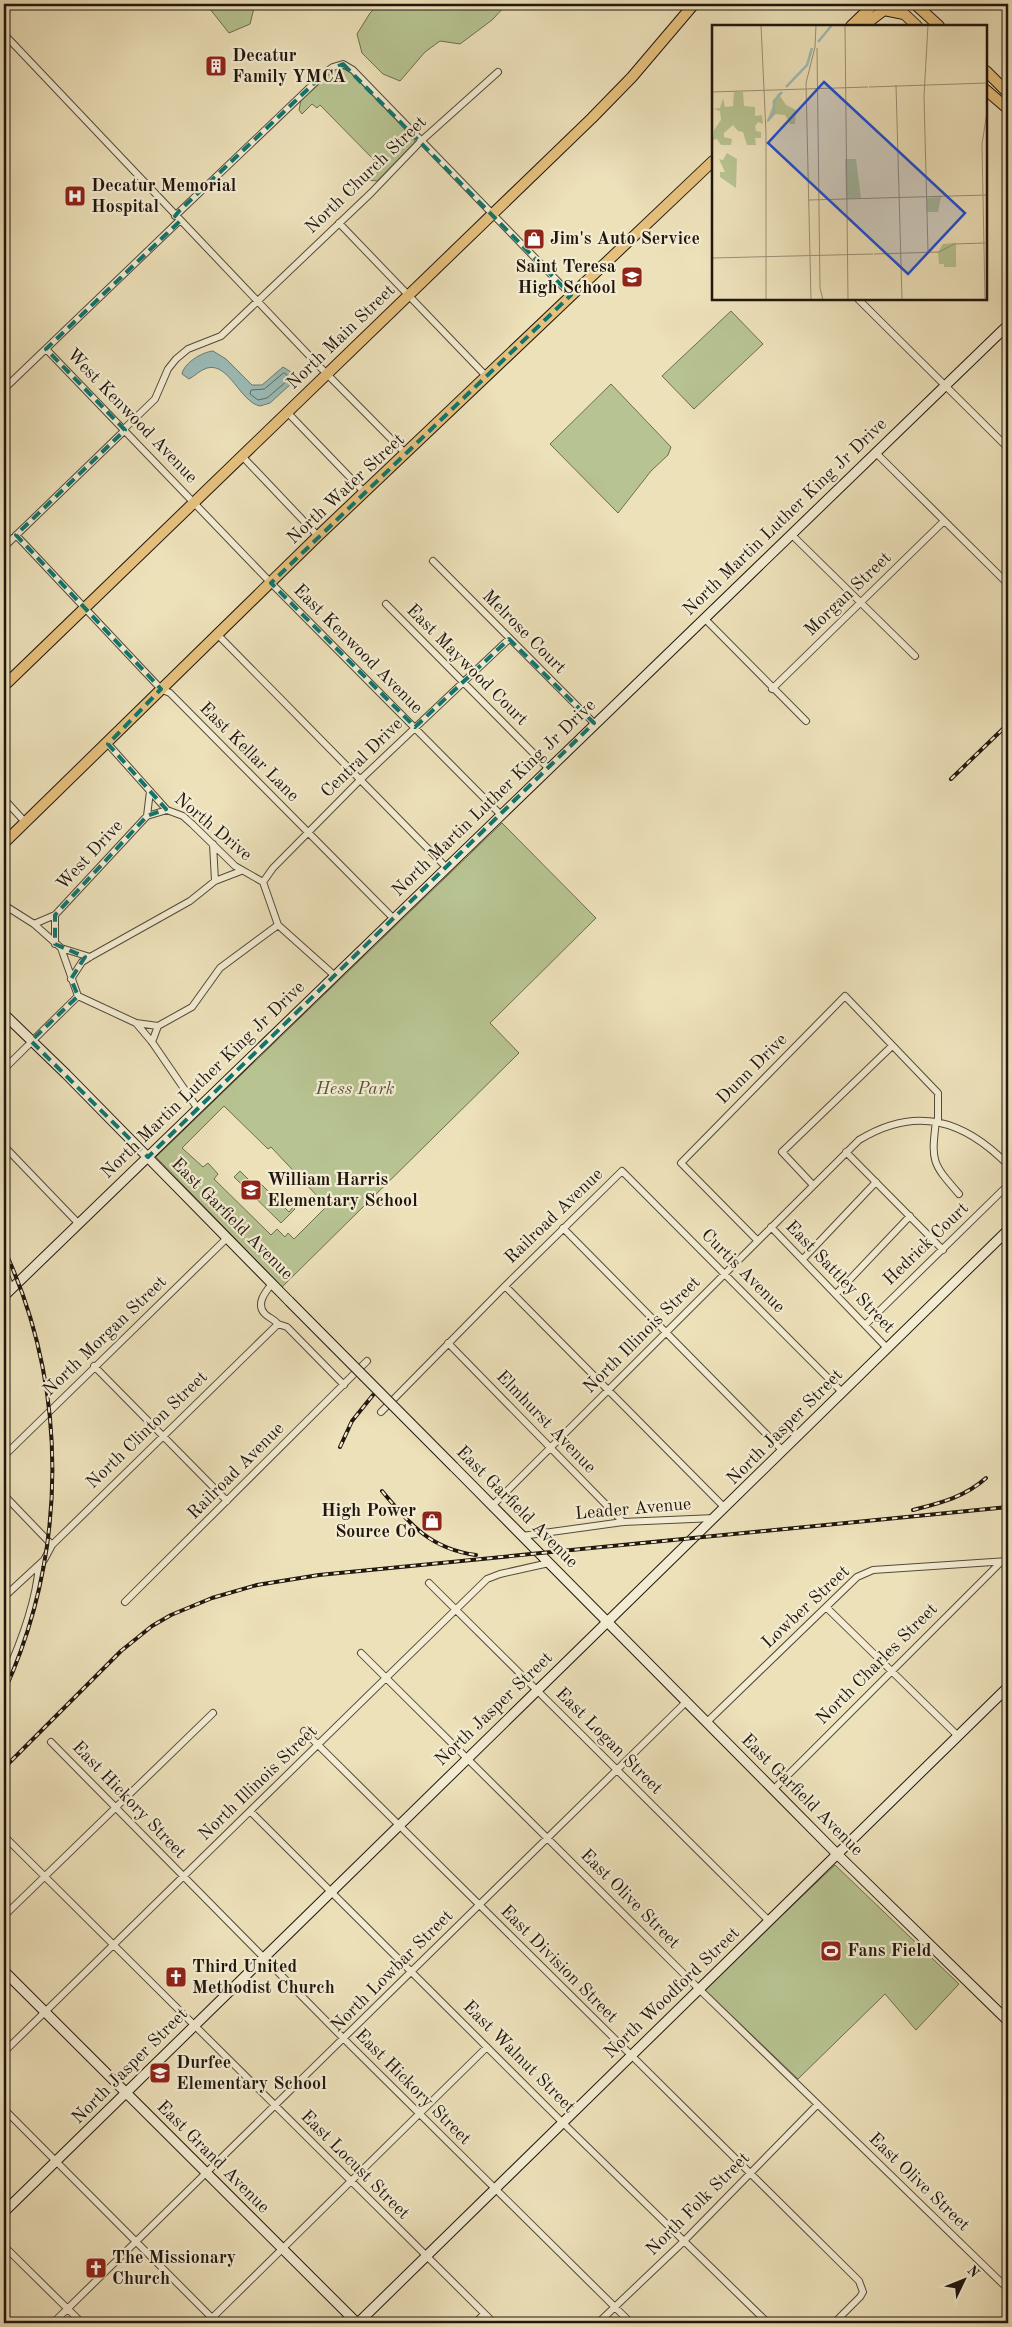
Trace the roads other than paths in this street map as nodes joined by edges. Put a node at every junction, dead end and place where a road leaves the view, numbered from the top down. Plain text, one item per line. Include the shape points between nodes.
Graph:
1 (694, 4) edge
2 (874, 4) edge
3 (894, 4) edge
4 (917, 5) edge
5 (904, 14) junction
6 (852, 25) edge
7 (864, 25) edge
8 (916, 25) edge
9 (938, 25) edge
10 (4, 34) edge
11 (498, 72) dead end
12 (987, 72) edge
13 (987, 91) edge
14 (1008, 93) edge
15 (1008, 109) edge
16 (421, 141) junction
17 (712, 162) edge
18 (492, 214) junction
19 (178, 218) junction
20 (339, 223) junction
21 (408, 295) junction
22 (571, 295) junction
23 (859, 300) edge
24 (257, 301) junction
25 (1008, 325) edge
26 (46, 349) junction
27 (327, 374) junction
28 (487, 377) junction
29 (946, 386) junction
30 (4, 389) edge
31 (287, 412) junction
32 (124, 429) junction
33 (1008, 448) edge
34 (875, 452) junction
35 (406, 454) junction
36 (241, 455) junction
37 (365, 493) junction
38 (195, 504) junction
39 (944, 521) junction
40 (791, 534) junction
41 (16, 535) junction
42 (318, 536) junction
43 (4, 547) edge
44 (433, 561) dead end
45 (271, 582) junction
46 (1008, 584) edge
47 (386, 604) dead end
48 (861, 604) junction
49 (84, 608) junction
50 (704, 618) junction
51 (218, 635) junction
52 (509, 639) junction
53 (915, 656) dead end
54 (463, 683) junction
55 (4, 686) edge
56 (161, 689) junction
57 (772, 689) junction
58 (806, 721) dead end
59 (594, 723) junction
60 (415, 727) junction
61 (108, 744) junction
62 (548, 768) junction
63 (361, 779) junction
64 (150, 791) junction
65 (4, 799) edge
66 (167, 810) junction
67 (500, 814) junction
68 (146, 816) junction
69 (25, 822) junction
70 (307, 833) junction
71 (4, 843) edge
72 (213, 844) junction
73 (446, 866) junction
74 (241, 871) junction
75 (215, 881) junction
76 (263, 882) junction
77 (4, 905) edge
78 (55, 915) junction
79 (393, 918) junction
80 (34, 924) junction
81 (278, 925) junction
82 (58, 946) junction
83 (90, 957) junction
84 (335, 976) junction
85 (71, 979) junction
86 (78, 996) junction
87 (4, 1014) edge
88 (136, 1023) junction
89 (158, 1026) junction
90 (31, 1041) junction
91 (152, 1042) junction
92 (892, 1046) junction
93 (4, 1068) edge
94 (198, 1109) junction
95 (937, 1121) junction
96 (4, 1146) edge
97 (846, 1152) junction
98 (148, 1157) junction
99 (1008, 1165) edge
100 (622, 1170) joint
101 (876, 1182) junction
102 (1008, 1184) edge
103 (813, 1185) junction
104 (960, 1194) dead end
105 (910, 1216) junction
106 (78, 1223) junction
107 (771, 1227) junction
108 (563, 1228) junction
109 (1008, 1230) edge
110 (227, 1238) junction
111 (757, 1240) junction
112 (943, 1250) junction
113 (802, 1259) junction
114 (4, 1270) edge
115 (725, 1273) junction
116 (272, 1284) junction
117 (505, 1286) junction
118 (11, 1288) junction
119 (836, 1294) junction
120 (4, 1296) edge
121 (278, 1324) junction
122 (865, 1325) junction
123 (666, 1331) junction
124 (448, 1343) junction
125 (887, 1348) junction
126 (368, 1361) dead end
127 (94, 1366) junction
128 (344, 1385) junction
129 (608, 1390) junction
130 (843, 1393) junction
131 (382, 1412) dead end
132 (162, 1436) junction
133 (550, 1447) junction
134 (783, 1451) junction
135 (4, 1456) edge
136 (4, 1495) edge
137 (227, 1502) junction
138 (493, 1505) junction
139 (725, 1508) junction
140 (716, 1518) junction
141 (623, 1522) junction
142 (522, 1536) junction
143 (52, 1545) junction
144 (1005, 1561) edge
145 (549, 1563) junction
146 (39, 1565) junction
147 (429, 1583) dead end
148 (4, 1597) edge
149 (125, 1602) dead end
150 (826, 1606) junction
151 (455, 1610) junction
152 (607, 1622) junction
153 (361, 1653) dead end
154 (891, 1670) junction
155 (387, 1678) junction
156 (4, 1680) edge
157 (1008, 1686) edge
158 (537, 1690) junction
159 (686, 1702) junction
160 (213, 1713) dead end
161 (707, 1722) junction
162 (304, 1731) dead end
163 (958, 1736) junction
164 (51, 1742) dead end
165 (318, 1745) junction
166 (468, 1758) junction
167 (617, 1771) junction
168 (774, 1789) junction
169 (115, 1809) junction
170 (250, 1811) junction
171 (398, 1825) junction
172 (4, 1836) edge
173 (549, 1838) junction
174 (838, 1854) junction
175 (183, 1877) junction
176 (44, 1878) junction
177 (331, 1892) junction
178 (480, 1906) junction
179 (4, 1916) edge
180 (769, 1921) junction
181 (113, 1945) junction
182 (264, 1958) junction
183 (4, 1971) edge
184 (411, 1972) junction
185 (699, 1989) junction
186 (44, 2012) junction
187 (1008, 2021) edge
188 (194, 2025) junction
189 (344, 2040) junction
190 (488, 2047) junction
191 (4, 2052) edge
192 (630, 2056) junction
193 (126, 2092) junction
194 (817, 2105) junction
195 (275, 2107) junction
196 (4, 2109) edge
197 (420, 2114) junction
198 (563, 2123) junction
199 (57, 2161) junction
200 (206, 2173) junction
201 (750, 2175) junction
202 (350, 2182) junction
203 (494, 2190) junction
204 (4, 2212) edge
205 (137, 2241) junction
206 (683, 2242) junction
207 (4, 2246) edge
208 (282, 2249) junction
209 (427, 2256) junction
210 (1008, 2289) edge
211 (614, 2307) junction
212 (68, 2309) junction
213 (484, 2314) junction
214 (212, 2322) edge
215 (54, 2323) edge
216 (82, 2323) edge
217 (357, 2323) edge
218 (475, 2323) edge
219 (494, 2323) edge
220 (598, 2323) edge
221 (631, 2323) edge
222 (768, 2323) edge
223 (834, 2323) edge

1 - 18 main road, North Main Street via 608,103
2 - 6 main road
3 - 5 main road
4 - 9 main road
5 - 7 main road via 884,10
5 - 8 main road
10 - 19 street
11 - 16 street, North Church Street
12 - 14 main road
13 - 15 main road
16 - 18 street
16 - 19 street via 353,70 343,64 333,67
16 - 20 street, North Church Street
17 - 22 main road, North Water Street
18 - 21 main road, North Main Street
18 - 22 street
19 - 24 street
19 - 26 street
20 - 21 street
20 - 24 street, North Church Street
21 - 27 main road, North Main Street
21 - 28 street
22 - 28 main road, North Water Street
23 - 29 street
24 - 27 street
24 - 32 street, North Church Street via 218,338 188,350 176,359 155,398
25 - 29 street, North Martin Luther King Jr Drive
26 - 30 street
26 - 32 street, West Kenwood Avenue
27 - 31 main road, North Main Street
27 - 35 street
28 - 35 main road, North Water Street
29 - 33 street
29 - 34 street, North Martin Luther King Jr Drive
31 - 36 main road, North Main Street
31 - 37 street
32 - 38 street, West Kenwood Avenue
32 - 41 street
34 - 39 street
34 - 40 street, North Martin Luther King Jr Drive
35 - 37 main road, North Water Street
36 - 38 main road, North Main Street
36 - 42 street
37 - 42 main road, North Water Street
38 - 45 street, East Kenwood Avenue
38 - 49 main road, North Main Street
39 - 46 street
39 - 48 street, Morgan Street
40 - 48 street
40 - 50 street, North Martin Luther King Jr Drive
41 - 43 street
41 - 49 street, East Kellar Lane
42 - 45 main road, North Water Street
44 - 52 street, Melrose Court
45 - 51 main road, North Water Street
45 - 60 street, East Kenwood Avenue
47 - 54 street, East Maywood Court
48 - 53 street
48 - 57 street, Morgan Street
49 - 55 main road, North Main Street
49 - 56 street, East Kellar Lane
50 - 57 street
50 - 59 street, North Martin Luther King Jr Drive
51 - 56 main road, North Water Street
51 - 63 street
52 - 54 street, Central Drive
52 - 59 street, Melrose Court
54 - 60 street, Central Drive
54 - 62 street, East Maywood Court
56 - 61 main road, North Water Street
56 - 70 street, East Kellar Lane via 170,693
57 - 58 street
59 - 62 street, North Martin Luther King Jr Drive
60 - 63 street, Central Drive
60 - 67 street, East Kenwood Avenue
61 - 64 street, North Drive
61 - 69 main road, North Water Street
62 - 67 street, North Martin Luther King Jr Drive
63 - 70 street, Central Drive
63 - 73 street
64 - 66 street, North Drive
64 - 68 street, West Drive
65 - 69 street
66 - 68 street, West Drive
66 - 72 street, North Drive via 183,816
67 - 73 street, North Martin Luther King Jr Drive
68 - 78 street, West Drive
69 - 71 main road, North Water Street
70 - 76 street, Central Drive
70 - 79 street, East Kellar Lane
72 - 74 street, North Drive
72 - 75 street
73 - 79 street, North Martin Luther King Jr Drive
74 - 75 street
74 - 76 street, North Drive
75 - 83 street via 190,901
76 - 81 street, North Drive
77 - 80 street
78 - 80 street, West Drive
78 - 82 street, West Drive
79 - 84 street, North Martin Luther King Jr Drive
80 - 82 street
81 - 84 street, North Drive
81 - 89 street via 220,968 192,1007
82 - 83 street
82 - 85 street
83 - 85 street via 82,962
84 - 94 street, North Martin Luther King Jr Drive
85 - 86 street
86 - 88 street
86 - 90 street
87 - 90 street, East Garfield Avenue
88 - 89 street
88 - 91 street
89 - 91 street
90 - 93 street
90 - 98 street, East Garfield Avenue
91 - 94 street
92 - 95 street via 938,1093
92 - 103 street via 782,1152
92 - 111 street, Dunn Drive via 845,996 681,1163
94 - 98 street, North Martin Luther King Jr Drive
95 - 97 street, North Illinois Street via 880,1127
95 - 99 street via 967,1132 988,1145
95 - 104 street via 932,1152 935,1164
96 - 106 street
97 - 101 street
97 - 103 street, North Illinois Street
98 - 106 street, North Martin Luther King Jr Drive
98 - 110 street, East Garfield Avenue
100 - 108 street, Railroad Avenue
100 - 115 street, Curtis Avenue
101 - 105 street
101 - 113 street
102 - 112 street, Hedrick Court
103 - 107 street, North Illinois Street
105 - 112 street
105 - 119 street
106 - 118 street, North Martin Luther King Jr Drive
107 - 111 street, North Illinois Street
107 - 113 street, East Sattley Street
108 - 117 street, Railroad Avenue
108 - 123 street
109 - 125 street, North Jasper Street
110 - 116 street, East Garfield Avenue
110 - 127 street, North Morgan Street
111 - 115 street, North Illinois Street
112 - 122 street, Hedrick Court
113 - 119 street, East Sattley Street
114 - 118 street
115 - 123 street, North Illinois Street
115 - 130 street, Curtis Avenue
116 - 121 street via 261,1305 262,1311
116 - 138 street, East Garfield Avenue, bridge
117 - 124 street, Railroad Avenue
117 - 129 street
118 - 120 street, North Martin Luther King Jr Drive
119 - 122 street, East Sattley Street
121 - 128 street via 287,1328
121 - 132 street, North Clinton Street
122 - 125 street, East Sattley Street
123 - 129 street, North Illinois Street
123 - 134 street
124 - 131 street, Railroad Avenue
124 - 133 street, Elmhurst Avenue
125 - 130 street, North Jasper Street
126 - 128 street, Railroad Avenue
127 - 132 street
127 - 135 street, North Morgan Street
128 - 137 street, Railroad Avenue
129 - 133 street, North Illinois Street
129 - 139 street
130 - 134 street, North Jasper Street
132 - 137 street
132 - 143 street, North Clinton Street
133 - 138 street, North Illinois Street
133 - 141 street, Elmhurst Avenue
134 - 139 street, North Jasper Street
136 - 143 street
137 - 149 street, Railroad Avenue
138 - 142 street, East Garfield Avenue
139 - 140 street, North Jasper Street
140 - 141 street, Leader Avenue
140 - 152 street, North Jasper Street
141 - 142 street, Leader Avenue
142 - 145 street, East Garfield Avenue
143 - 146 street, North Clinton Street
144 - 150 street, Lowber Street via 873,1570 857,1577
144 - 154 street, North Charles Street
145 - 151 street, North Illinois Street via 487,1579
145 - 152 street, East Garfield Avenue
146 - 148 street, North Clinton Street
146 - 156 street via 38,1580 24,1628
147 - 151 street, East Logan Street
150 - 154 street
150 - 161 street, Lowber Street
151 - 155 street, North Illinois Street
151 - 158 street, East Logan Street
152 - 158 street, North Jasper Street
152 - 159 street, East Garfield Avenue
153 - 155 street, East Olive Street
154 - 163 street
154 - 168 street, North Charles Street
155 - 165 street, North Illinois Street
155 - 166 street, East Olive Street
157 - 163 street, North Woodford Street
158 - 166 street, North Jasper Street
158 - 167 street, East Logan Street
159 - 161 street, East Garfield Avenue
159 - 167 street, North Lowbar Street
160 - 169 street
161 - 168 street, East Garfield Avenue
162 - 165 street, East Division Street
163 - 174 street, North Woodford Street
164 - 169 street, East Hickory Street
165 - 170 street, North Illinois Street
165 - 171 street, East Division Street
166 - 171 street, North Jasper Street
166 - 173 street, East Olive Street
167 - 173 street, North Lowbar Street
167 - 180 street, East Logan Street
168 - 174 street, East Garfield Avenue
169 - 175 street, East Hickory Street
169 - 176 street
170 - 175 street, North Illinois Street
170 - 177 street, East Walnut Street
171 - 177 street, North Jasper Street
171 - 178 street, East Division Street
172 - 176 street, East Locust Street
173 - 178 street, North Lowbar Street
173 - 185 street, East Olive Street
174 - 180 street, North Woodford Street
174 - 187 street, East Garfield Avenue
175 - 181 street, North Illinois Street
175 - 182 street, East Hickory Street
176 - 179 street
176 - 181 street, East Locust Street
177 - 182 street, North Jasper Street
177 - 184 street, East Walnut Street
178 - 184 street, North Lowbar Street
178 - 192 street, East Division Street
180 - 185 street, North Woodford Street
181 - 186 street, North Illinois Street
181 - 188 street, East Locust Street
182 - 188 street, North Jasper Street
182 - 189 street, East Hickory Street
183 - 186 street, East Grand Avenue
184 - 189 street, North Lowbar Street
184 - 190 street, East Walnut Street
185 - 192 street, North Woodford Street
185 - 194 street, East Olive Street
186 - 191 street, North Illinois Street
186 - 193 street, East Grand Avenue
188 - 193 street, North Jasper Street
188 - 195 street, East Locust Street
189 - 195 street, North Lowbar Street
189 - 197 street, East Hickory Street
190 - 197 street
190 - 198 street, East Walnut Street
192 - 198 street, North Woodford Street
192 - 201 street, East Division Street
193 - 199 street, North Jasper Street
193 - 200 street, East Grand Avenue
194 - 201 street, North Folk Street
194 - 210 street, East Olive Street
195 - 200 street, North Lowbar Street
195 - 202 street, East Locust Street
196 - 199 street
197 - 202 street
197 - 203 street, East Hickory Street
198 - 203 street, North Woodford Street
198 - 206 street, East Walnut Street
199 - 204 street, North Jasper Street
199 - 205 street
200 - 205 street, North Lowbar Street
200 - 208 street, East Grand Avenue
201 - 206 street, North Folk Street
201 - 223 street, East Division Street via 859,2281 863,2292 860,2298
202 - 208 street
202 - 209 street, East Locust Street
203 - 209 street, North Woodford Street
203 - 211 street, East Hickory Street
205 - 212 street, North Lowbar Street
205 - 214 street
206 - 211 street, North Folk Street
206 - 222 street, East Walnut Street
207 - 212 street
208 - 214 street
208 - 217 street, East Grand Avenue
209 - 213 street, East Locust Street
209 - 217 street, North Woodford Street
211 - 220 street, North Folk Street
211 - 221 street, East Hickory Street
212 - 215 street, North Lowbar Street
212 - 216 street
213 - 218 street
213 - 219 street, East Locust Street

